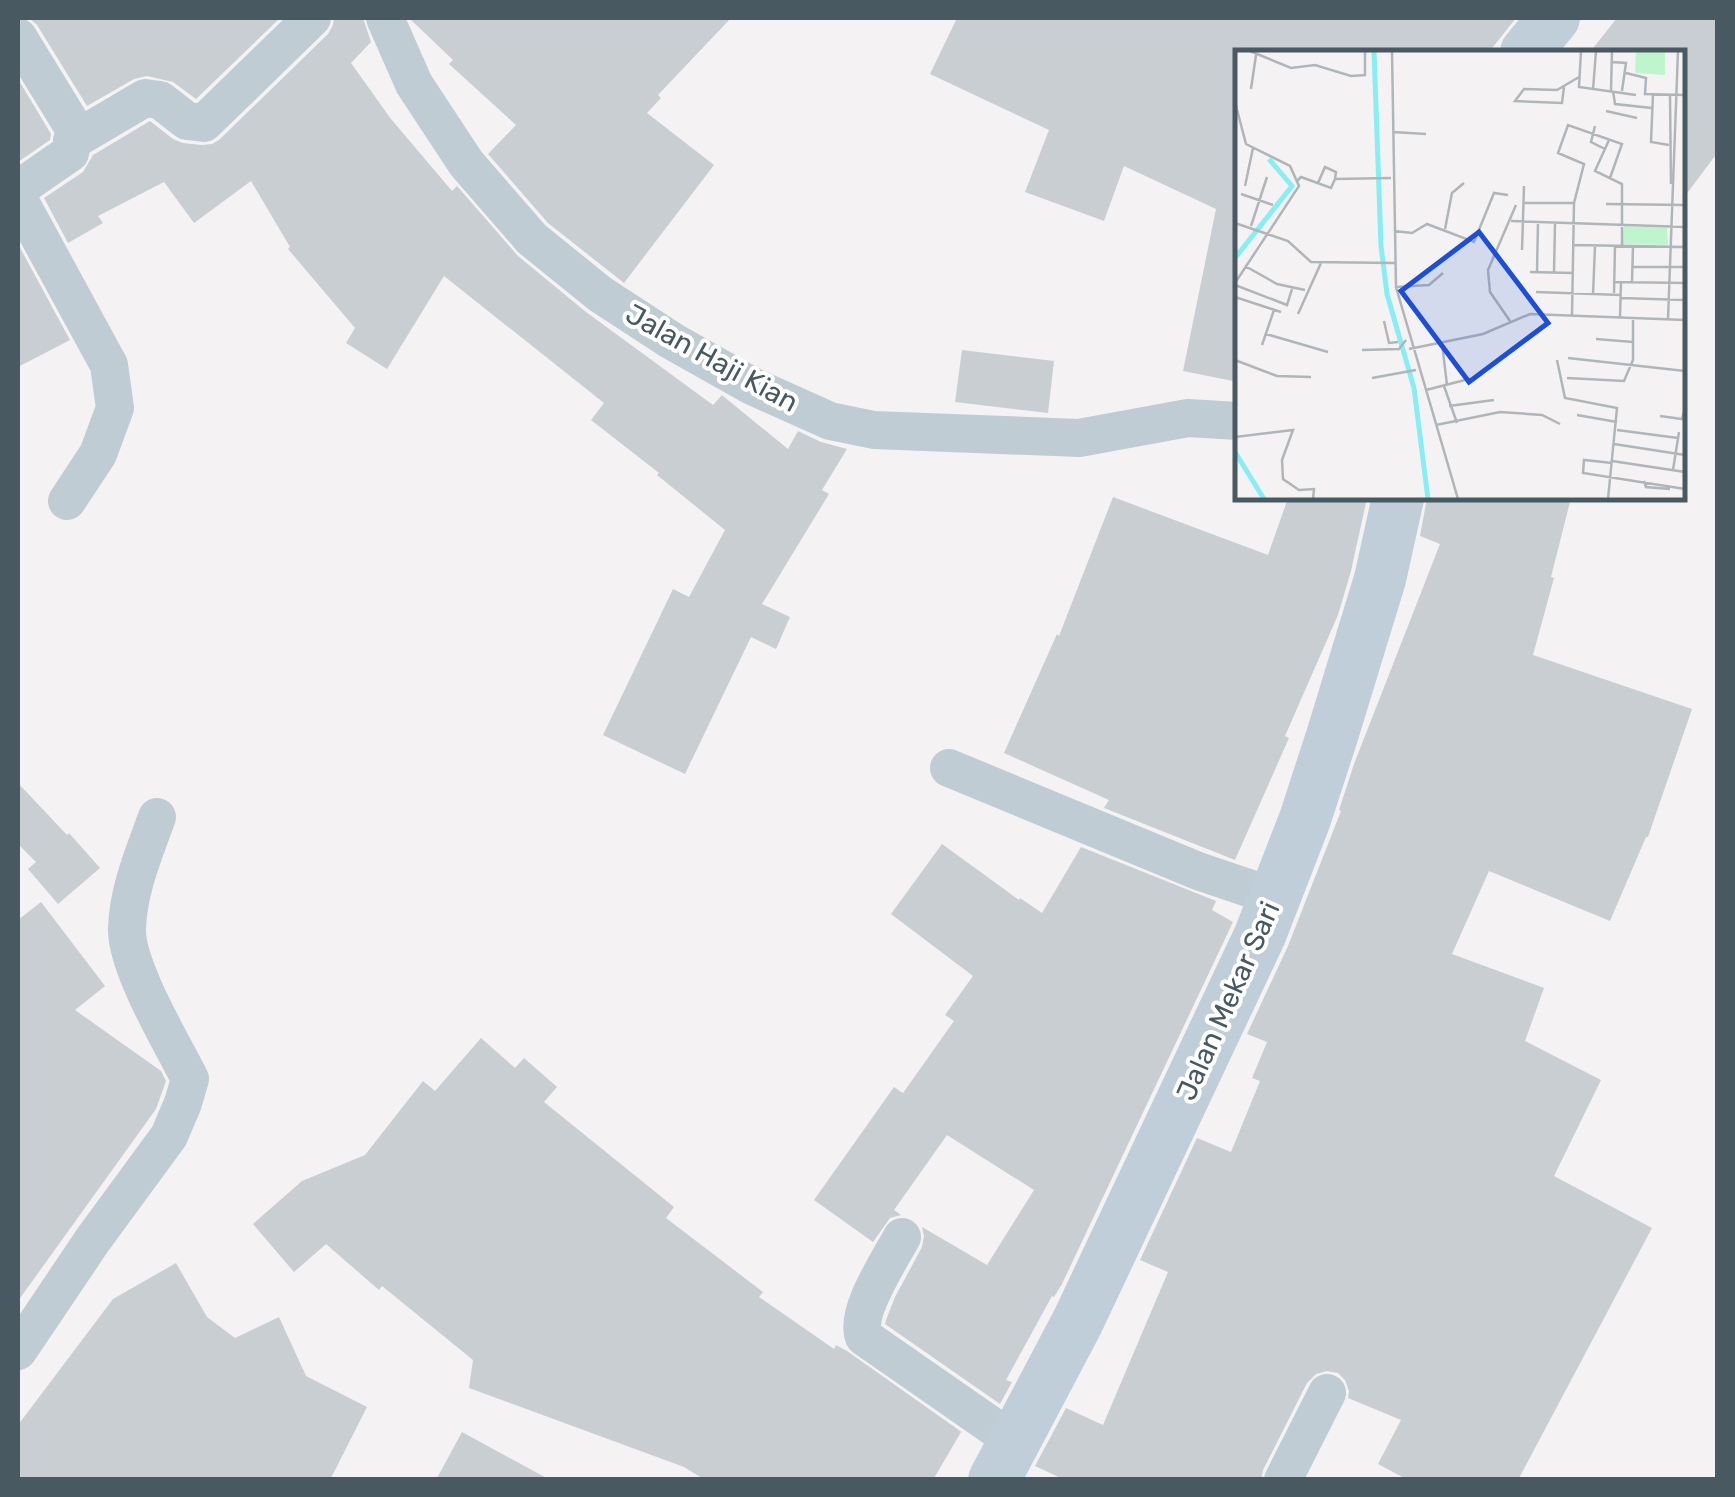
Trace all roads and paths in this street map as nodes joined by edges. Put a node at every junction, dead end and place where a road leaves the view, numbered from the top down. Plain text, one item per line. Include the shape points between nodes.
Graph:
1 (312, 18) edge
2 (386, 18) edge
3 (1554, 18) edge
4 (18, 37) edge
5 (1528, 50) edge
6 (72, 141) junction
7 (18, 189) edge
8 (18, 198) edge
9 (1235, 421) edge
10 (1398, 500) edge
11 (67, 502) dead end
12 (948, 768) dead end
13 (156, 816) dead end
14 (1276, 897) junction
15 (902, 1237) dead end
16 (18, 1351) edge
17 (1327, 1393) dead end
18 (1007, 1468) edge
19 (1283, 1480) edge

1 - 6 street via 204,123 145,98
2 - 9 street, Jalan Haji Kian via 414,84 466,163 532,239 600,294 752,386 830,420 874,430 1079,438 1188,418
3 - 5 main road
4 - 6 street via 75,130
6 - 7 street via 70,152
8 - 11 street via 109,365 116,408 98,454
10 - 14 main road, Jalan Mekar Sari via 1332,736
12 - 14 street
13 - 16 street via 126,931 131,961 190,1080 169,1136
14 - 18 main road, Jalan Mekar Sari
15 - 18 street via 863,1313 861,1331
17 - 19 street

